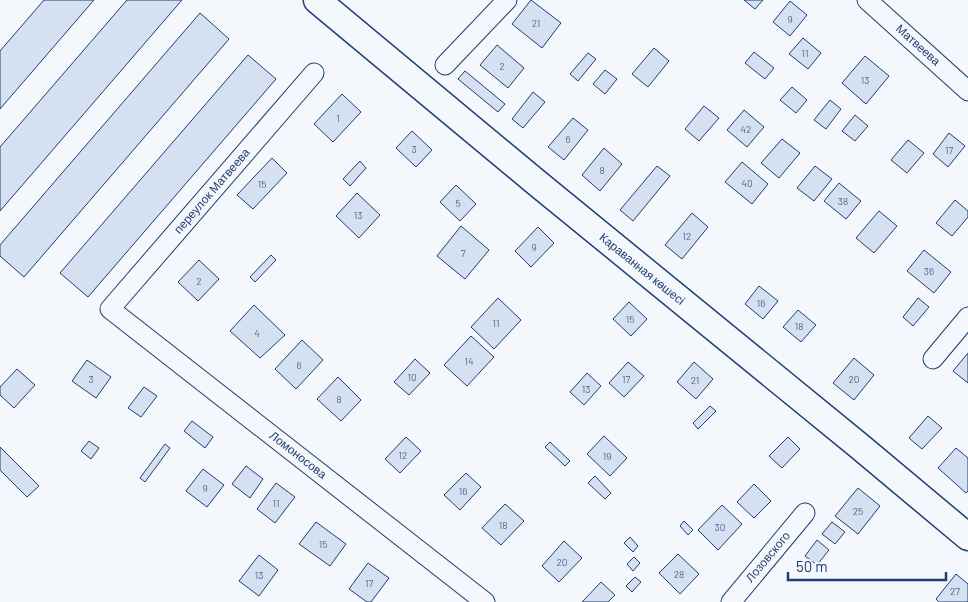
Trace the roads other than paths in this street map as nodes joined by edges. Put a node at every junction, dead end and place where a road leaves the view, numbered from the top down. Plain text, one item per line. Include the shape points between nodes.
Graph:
1 (317, 0) edge
2 (507, 0) edge
3 (867, 0) edge
4 (445, 65) dead end
5 (314, 73) dead end
6 (968, 91) edge
7 (110, 309) joint
8 (968, 316) edge
9 (933, 359) dead end
10 (805, 513) dead end
11 (968, 537) edge
12 (485, 602) edge
13 (731, 602) edge

1 - 11 main road, Караванная көшесі
2 - 4 street
3 - 6 street, Матвеева
5 - 7 street, переулок Матвеева
7 - 12 street, Ломоносова
8 - 9 street
10 - 13 street, Лозовского

